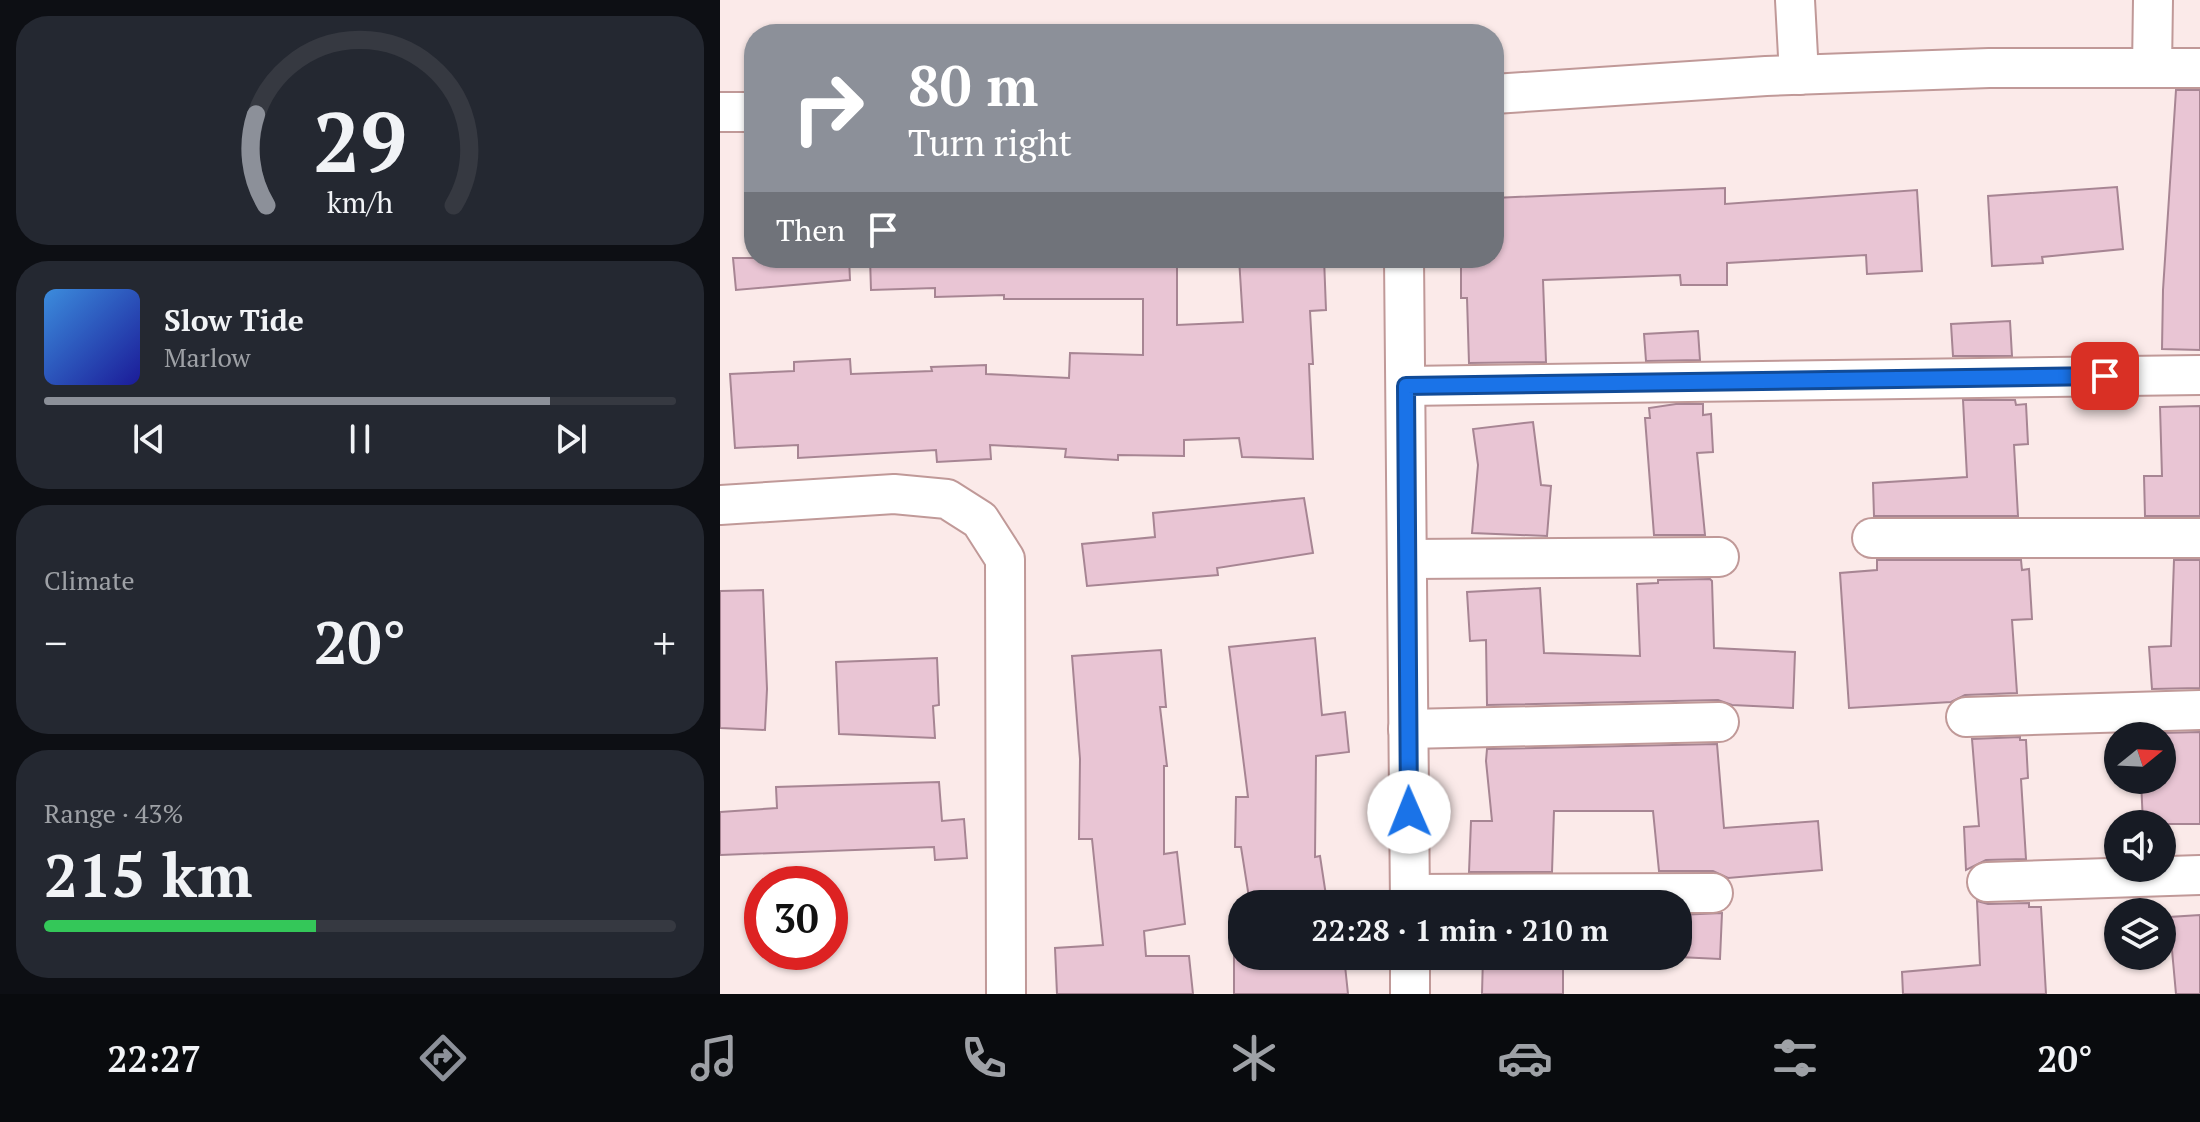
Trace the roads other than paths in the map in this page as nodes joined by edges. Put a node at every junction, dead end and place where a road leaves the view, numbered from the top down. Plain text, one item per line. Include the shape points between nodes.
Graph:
1 (1795, 0) edge
2 (2153, 0) edge
3 (2152, 68) junction
4 (2200, 68) edge
5 (1799, 75) junction
6 (1504, 93) edge
7 (720, 112) edge
8 (744, 112) edge
9 (1404, 268) edge
10 (2200, 375) edge
11 (1406, 386) junction
12 (720, 505) edge
13 (1872, 538) dead end
14 (2200, 538) edge
15 (1719, 557) dead end
16 (1407, 559) junction
17 (2200, 710) edge
18 (1966, 717) dead end
19 (1719, 722) dead end
20 (1408, 729) junction
21 (2200, 875) edge
22 (1987, 882) dead end
23 (1410, 890) edge
24 (1692, 893) edge
25 (1713, 893) dead end
26 (1410, 970) edge
27 (1006, 994) edge
28 (1410, 994) edge

1 - 5 street
2 - 3 street
3 - 4 street
3 - 5 street
5 - 6 street
7 - 8 street
9 - 11 street
10 - 11 street
11 - 16 street
12 - 27 street via 894,494 947,499 980,520 1005,559
13 - 14 street
15 - 16 street
16 - 20 street
17 - 18 street
19 - 20 street
20 - 23 street
21 - 22 street
24 - 25 street
26 - 28 street

